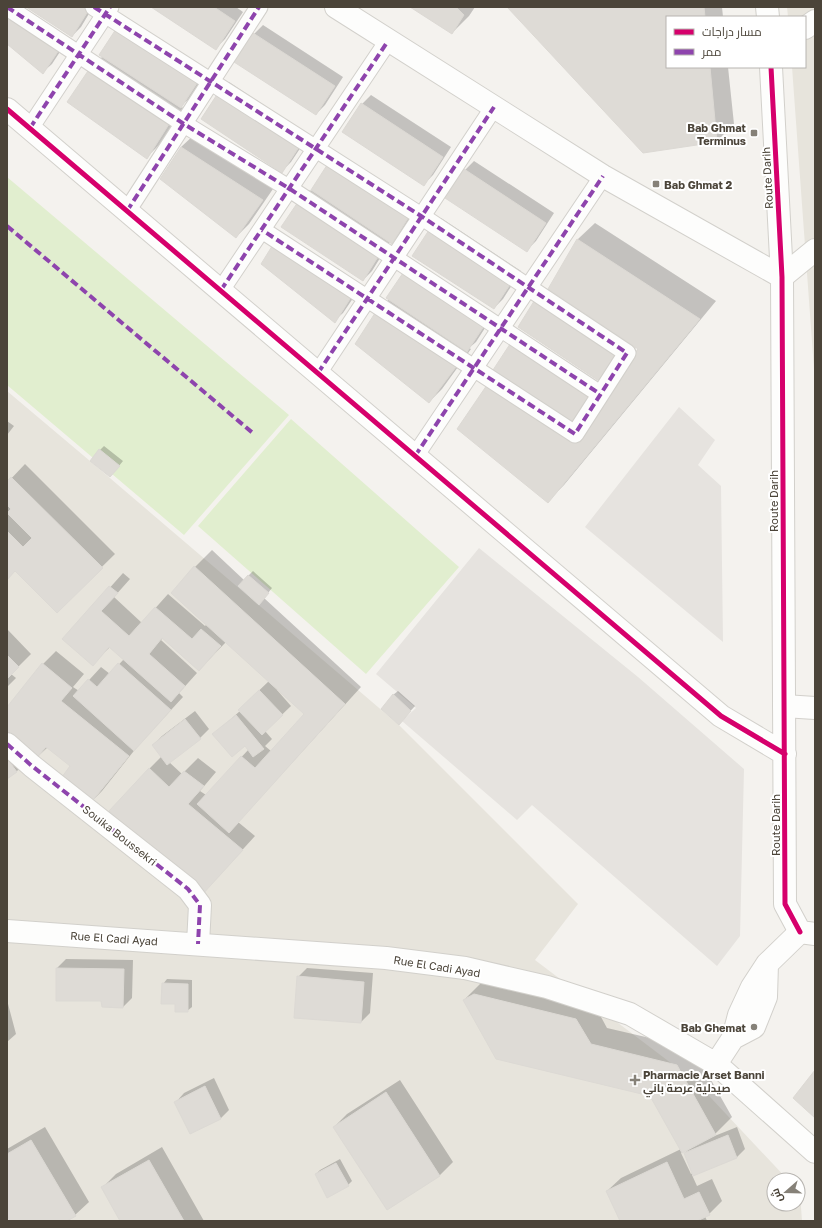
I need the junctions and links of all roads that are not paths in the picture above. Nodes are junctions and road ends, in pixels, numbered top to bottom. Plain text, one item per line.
1 (7, 7) edge
2 (259, 7) edge
3 (336, 7) edge
4 (103, 9) edge
5 (815, 21) edge
6 (806, 27) edge
7 (388, 41) junction
8 (78, 55) junction
9 (771, 68) edge
10 (210, 82) junction
11 (494, 106) junction
12 (7, 109) edge
13 (184, 124) junction
14 (30, 128) junction
15 (316, 149) junction
16 (603, 176) junction
17 (290, 189) junction
18 (128, 211) junction
19 (421, 216) junction
20 (262, 230) junction
21 (815, 250) edge
22 (394, 257) junction
23 (782, 277) junction
24 (529, 288) junction
25 (221, 290) junction
26 (367, 298) junction
27 (501, 329) junction
28 (475, 368) junction
29 (318, 373) junction
30 (600, 394) junction
31 (415, 456) junction
32 (784, 706) junction
33 (815, 708) edge
34 (7, 744) edge
35 (785, 754) junction
36 (7, 931) edge
37 (808, 933) edge
38 (198, 944) junction
39 (716, 1064) junction
40 (815, 1152) edge

1 - 8 street
2 - 10 street
3 - 7 street
4 - 8 street
4 - 10 street
5 - 6 street
7 - 11 street
7 - 15 street
8 - 13 street
8 - 14 street
9 - 23 street, Route Darih
10 - 13 street
10 - 15 street
11 - 16 street
11 - 19 street
12 - 14 street
13 - 17 street
13 - 18 street
14 - 18 street
15 - 17 street
15 - 19 street
16 - 23 street
16 - 24 street
17 - 20 street
17 - 22 street
18 - 25 street
19 - 22 street
19 - 24 street
20 - 25 street
20 - 26 street
21 - 23 street
22 - 26 street
22 - 27 street
23 - 32 street, Route Darih
24 - 27 street
24 - 30 street
25 - 29 street
26 - 28 street
26 - 29 street
27 - 28 street
27 - 30 street
28 - 30 street
28 - 31 street
29 - 31 street
31 - 35 street
32 - 33 street
32 - 35 street, Route Darih
34 - 38 street, Souika Boussekri
35 - 37 street, Route Darih
36 - 38 street, Rue El Cadi Ayad
37 - 39 street
38 - 39 street, Rue El Cadi Ayad
39 - 40 street, Rue El Cadi Ayad

